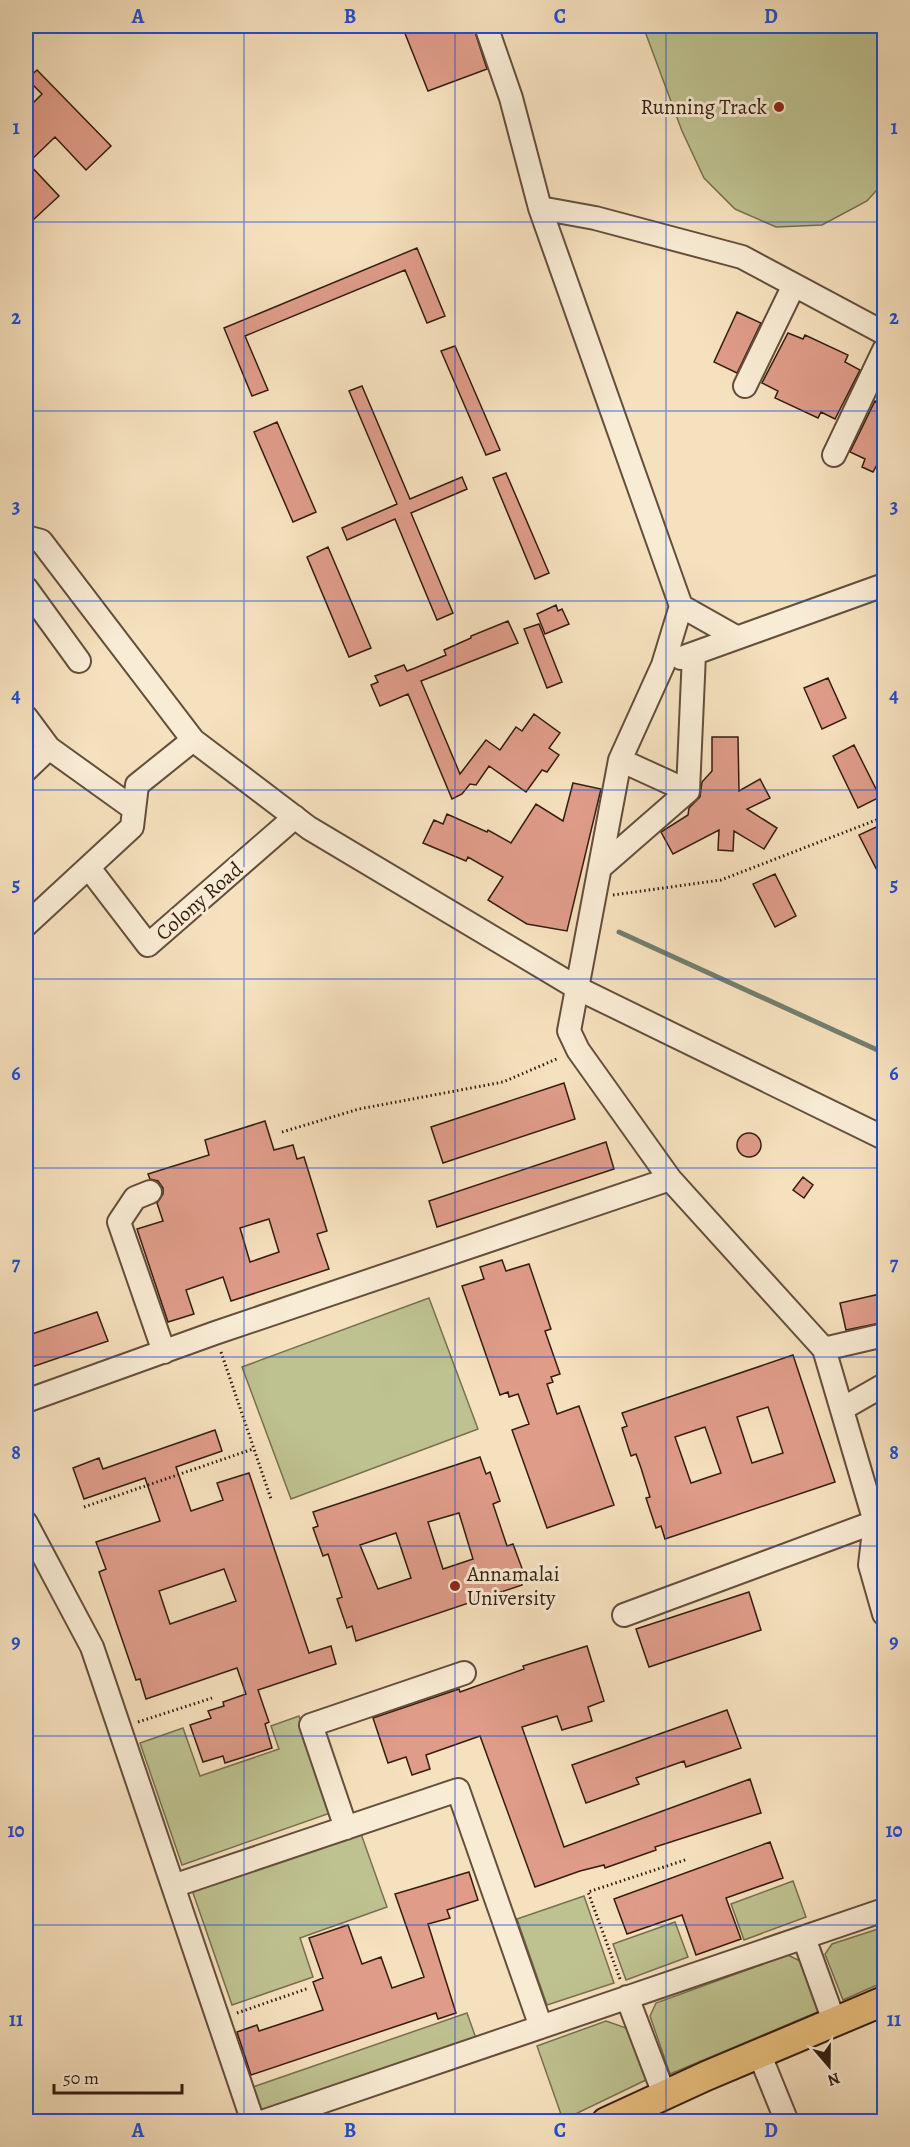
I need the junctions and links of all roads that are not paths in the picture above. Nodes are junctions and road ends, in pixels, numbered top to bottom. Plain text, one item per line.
1 (486, 26) edge
2 (540, 208) junction
3 (794, 285) junction
4 (885, 333) edge
5 (885, 351) edge
6 (745, 386) dead end
7 (834, 455) dead end
8 (26, 537) edge
9 (26, 588) edge
10 (884, 588) edge
11 (681, 606) junction
12 (736, 638) junction
13 (694, 654) junction
14 (79, 661) dead end
15 (663, 665) junction
16 (26, 717) edge
17 (193, 740) junction
18 (49, 748) junction
19 (620, 760) junction
20 (26, 771) edge
21 (688, 791) junction
22 (134, 809) junction
23 (295, 817) junction
24 (602, 866) junction
25 (89, 868) junction
26 (26, 926) edge
27 (579, 988) junction
28 (885, 1138) edge
29 (670, 1179) junction
30 (150, 1192) dead end
31 (885, 1335) edge
32 (824, 1349) junction
33 (164, 1352) junction
34 (885, 1385) edge
35 (26, 1401) edge
36 (842, 1409) junction
37 (875, 1522) junction
38 (26, 1523) edge
39 (877, 1563) edge
40 (885, 1614) edge
41 (624, 1615) dead end
42 (464, 1673) dead end
43 (346, 1828) junction
44 (173, 1886) junction
45 (885, 1910) edge
46 (804, 1938) junction
47 (627, 1997) junction
48 (885, 2001) edge
49 (834, 2021) junction
50 (541, 2027) junction
51 (759, 2053) junction
52 (664, 2094) junction
53 (253, 2121) edge
54 (262, 2121) edge
55 (606, 2121) edge
56 (787, 2121) edge

1 - 2 street
2 - 3 street
2 - 11 street
3 - 4 street
3 - 6 street
5 - 7 street
8 - 17 street
9 - 14 street
10 - 12 street
11 - 12 street
11 - 15 street
12 - 13 street
13 - 15 street
13 - 21 street
15 - 19 street
16 - 18 street
17 - 22 street
17 - 23 street
18 - 20 street
18 - 22 street
19 - 21 street
19 - 24 street
21 - 24 street
22 - 25 street
23 - 25 street, Colony Road
23 - 27 street
24 - 27 street
25 - 26 street
27 - 28 street
27 - 29 street
29 - 32 street
29 - 33 street
30 - 33 street
31 - 32 street
32 - 36 street
33 - 35 street
34 - 36 street
36 - 37 street
37 - 39 street
37 - 41 street
38 - 44 street
39 - 40 street
42 - 43 street
43 - 44 street
43 - 50 street
44 - 53 street
45 - 46 street
46 - 47 street
46 - 49 street
47 - 50 street
47 - 52 street
48 - 49 main road
49 - 51 main road
50 - 54 street
51 - 52 main road
51 - 56 street
52 - 55 main road

